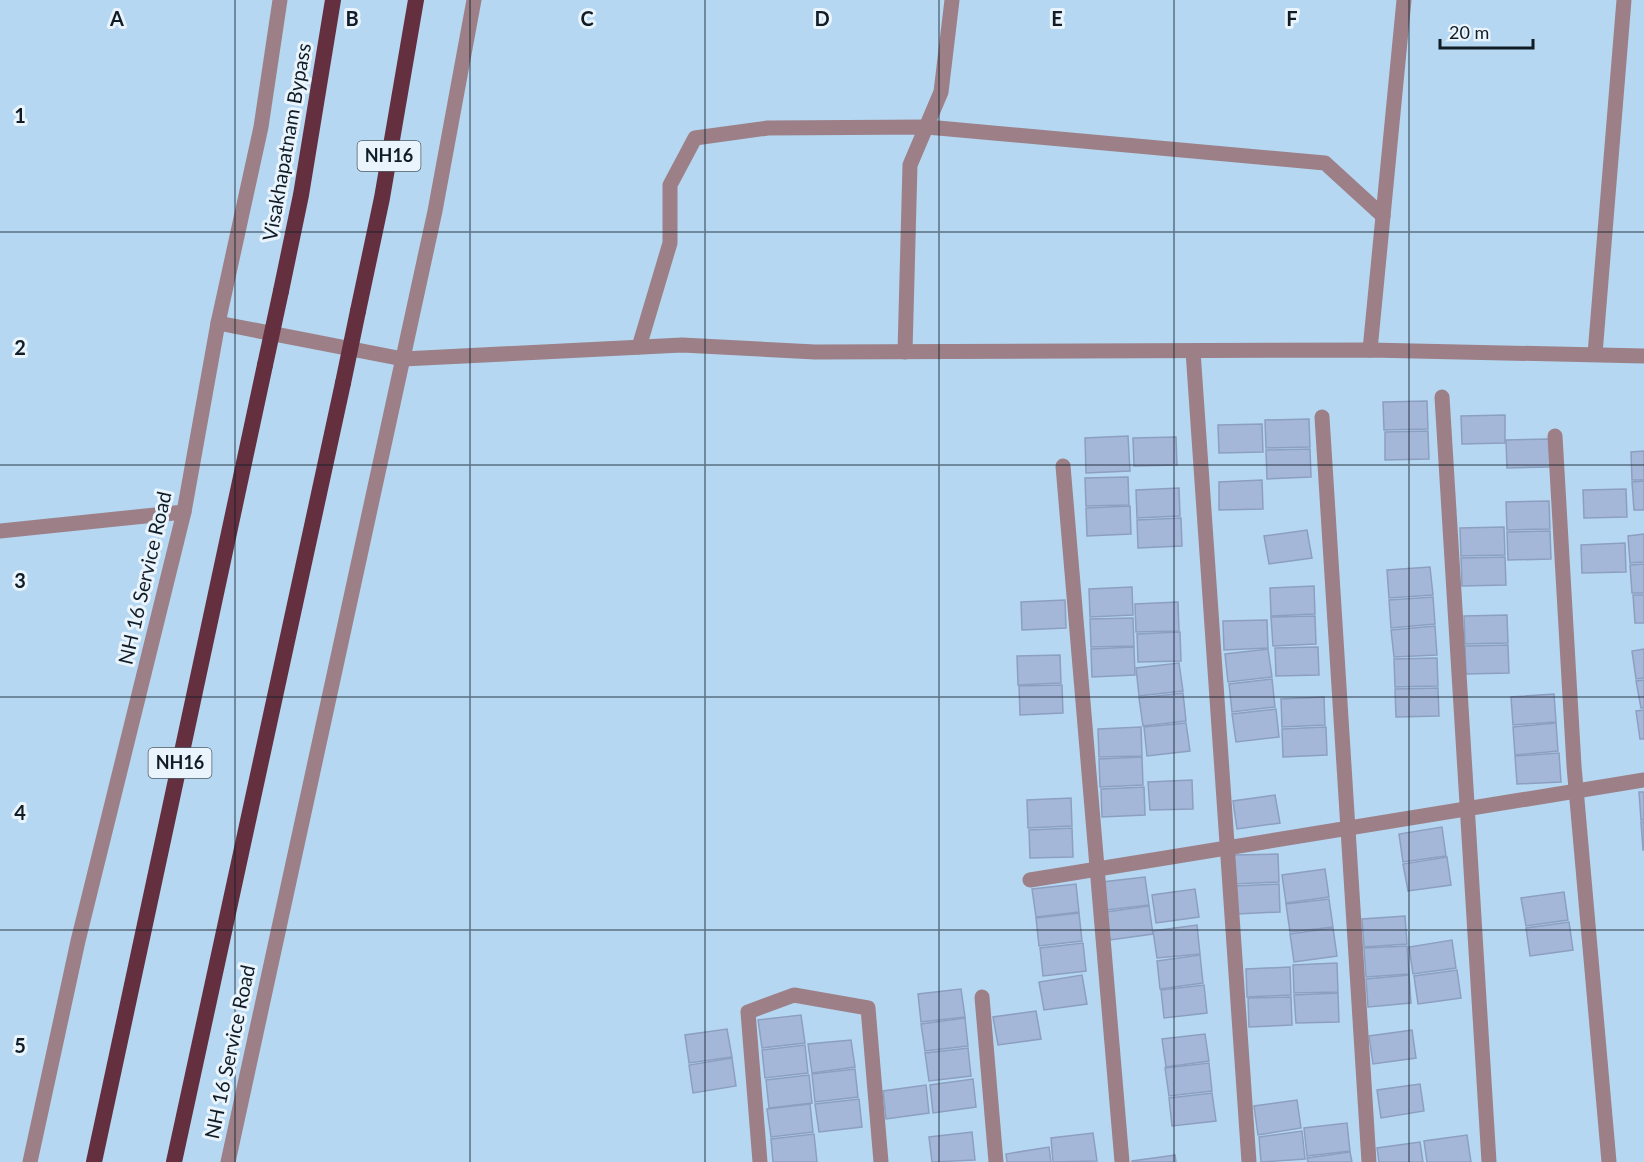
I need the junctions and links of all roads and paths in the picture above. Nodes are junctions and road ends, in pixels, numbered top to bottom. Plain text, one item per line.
1 (280, 0) edge
2 (333, 0) edge
3 (416, 0) edge
4 (474, 0) edge
5 (952, 0) edge
6 (1404, 0) edge
7 (1624, 0) edge
8 (927, 126) junction
9 (1383, 216) junction
10 (218, 324) junction
11 (639, 347) junction
12 (1370, 350) junction
13 (1193, 351) junction
14 (905, 352) junction
15 (1595, 354) junction
16 (1644, 356) edge
17 (403, 359) junction
18 (1442, 397) dead end
19 (1322, 417) dead end
20 (1555, 436) dead end
21 (1063, 466) dead end
22 (184, 512) junction
23 (0, 531) edge
24 (1644, 780) edge
25 (1576, 792) junction
26 (1467, 809) junction
27 (1348, 828) junction
28 (1227, 848) junction
29 (1097, 870) junction
30 (1030, 880) dead end
31 (982, 997) dead end
32 (30, 1162) edge
33 (94, 1162) edge
34 (174, 1162) edge
35 (228, 1162) edge
36 (760, 1162) edge
37 (881, 1162) edge
38 (996, 1162) edge
39 (1122, 1162) edge
40 (1249, 1162) edge
41 (1369, 1162) edge
42 (1489, 1162) edge
43 (1609, 1162) edge

1 - 10 street, NH 16 Service Road
2 - 33 highway, Visakhapatnam Bypass / NH16, bridge
3 - 34 highway, NH16, bridge
4 - 17 street, NH 16 Service Road
5 - 8 street
6 - 9 street
7 - 15 street
8 - 9 street
8 - 11 street
8 - 14 street
9 - 12 street
10 - 17 street
10 - 22 street, NH 16 Service Road
11 - 14 street
11 - 17 street
12 - 13 street
12 - 15 street
13 - 14 street
13 - 28 street
15 - 16 street
17 - 35 street, NH 16 Service Road
18 - 26 street
19 - 27 street
20 - 25 street
21 - 29 street
22 - 23 street
22 - 32 street, NH 16 Service Road
24 - 25 street
25 - 26 street
25 - 43 street
26 - 27 street
26 - 42 street
27 - 28 street
27 - 41 street
28 - 29 street
28 - 40 street
29 - 30 street
29 - 39 street
31 - 38 street
36 - 37 street

